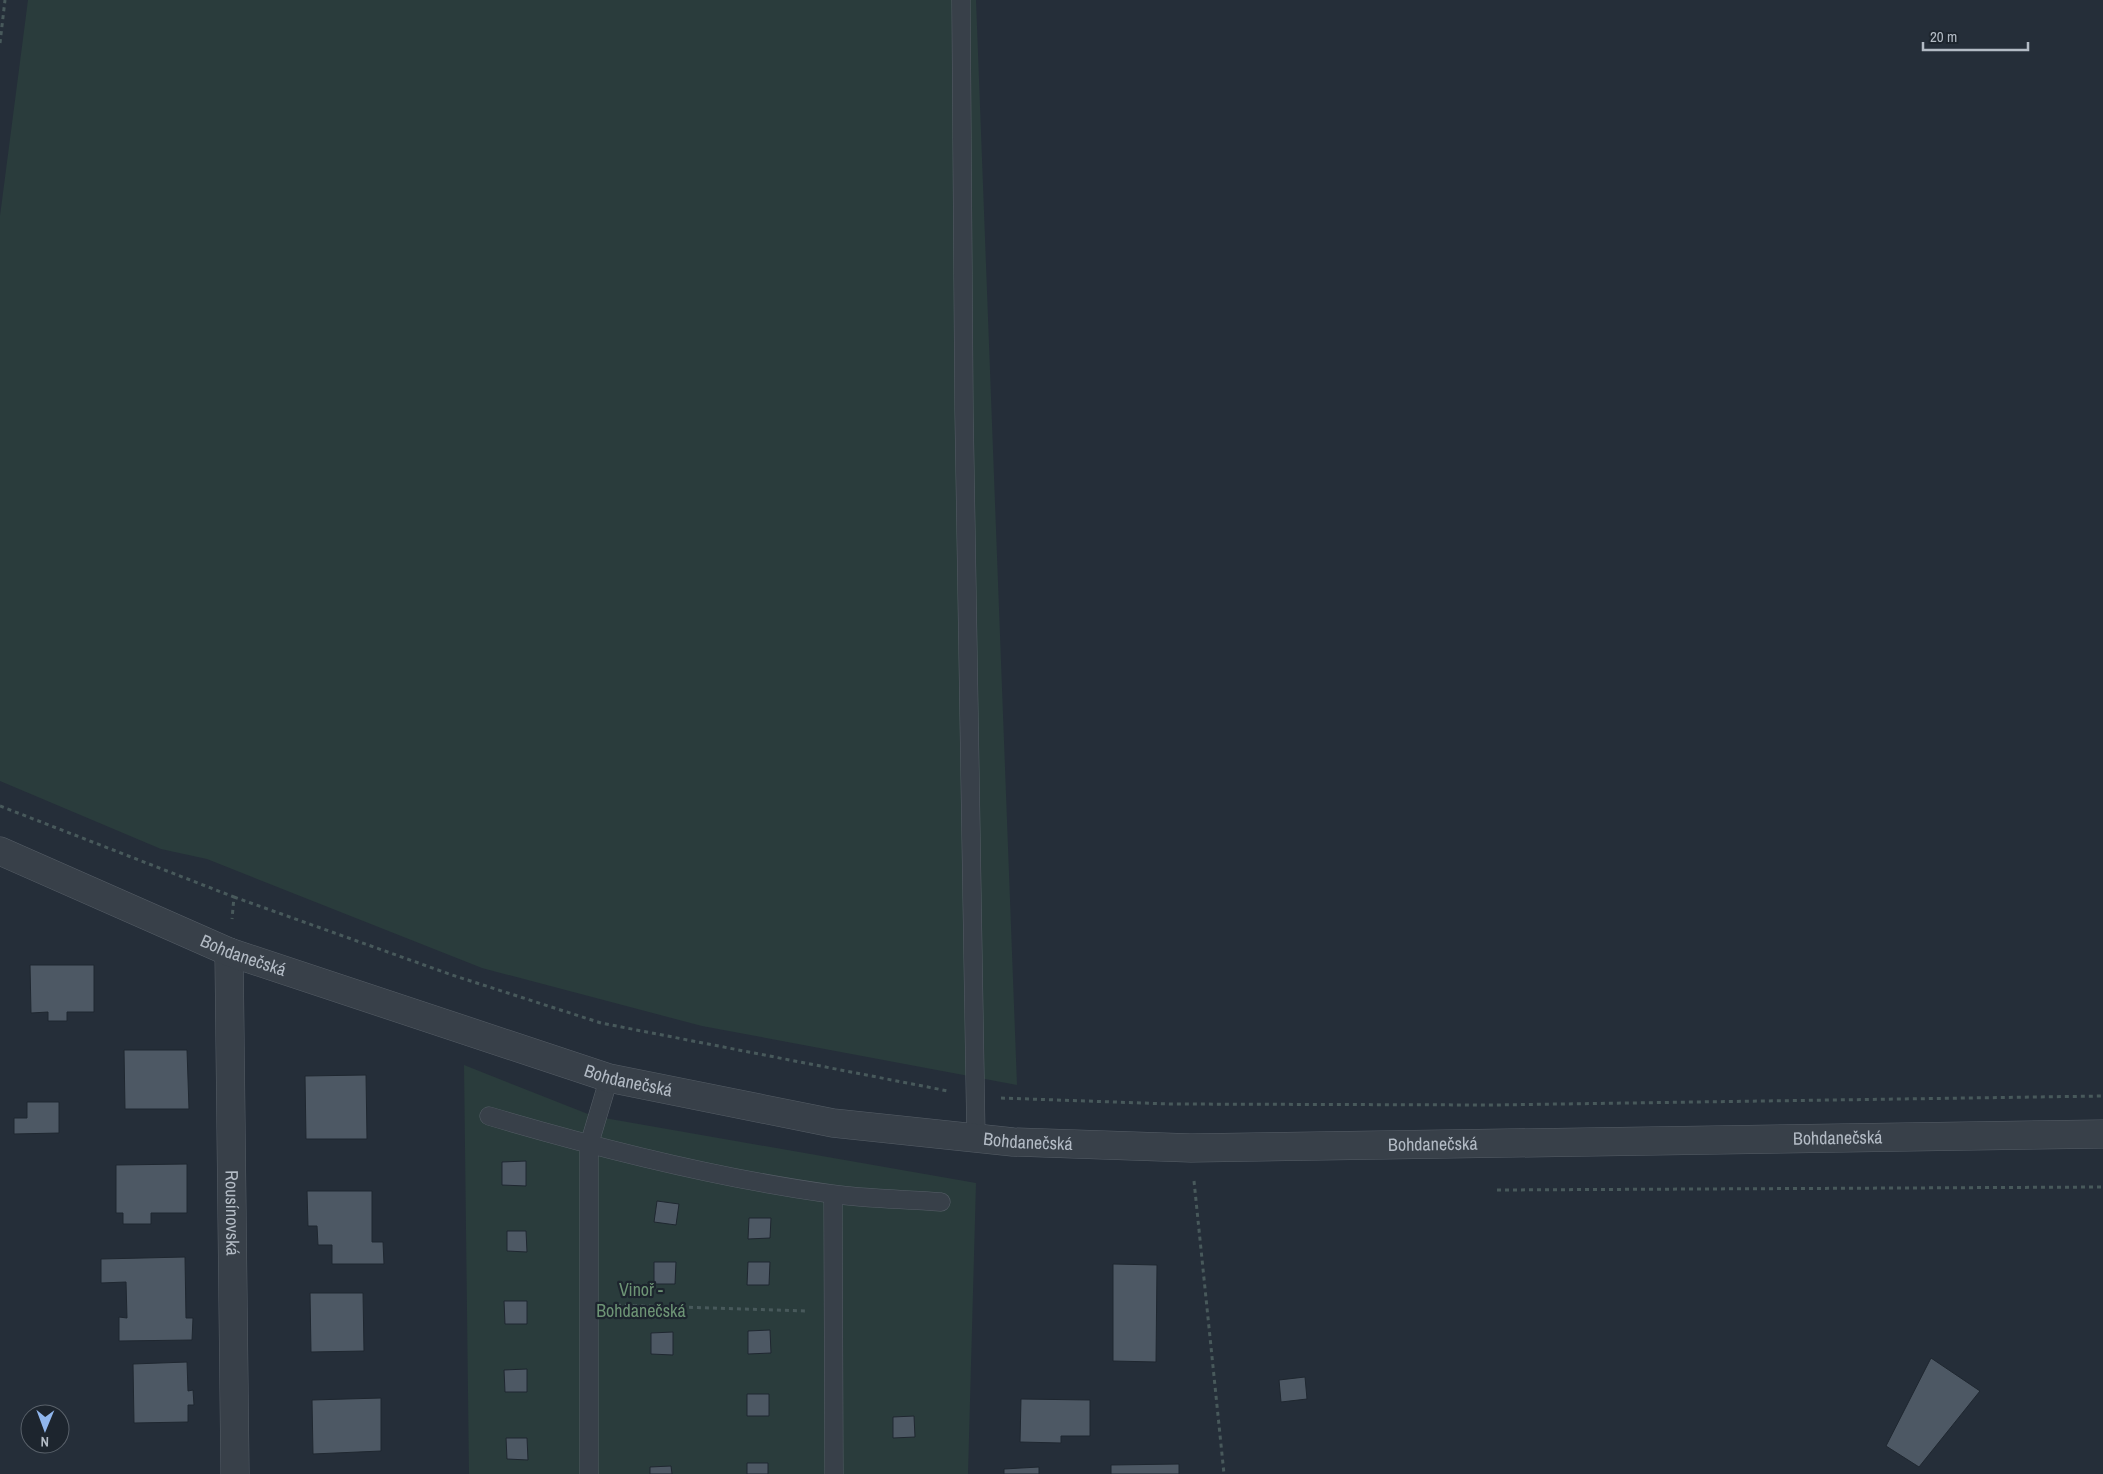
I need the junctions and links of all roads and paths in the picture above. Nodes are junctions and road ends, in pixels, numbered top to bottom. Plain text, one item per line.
1 (5, 0) edge
2 (961, 0) edge
3 (0, 43) edge
4 (0, 806) edge
5 (0, 851) edge
6 (234, 897) junction
7 (232, 921) dead end
8 (229, 952) junction
9 (609, 1078) junction
10 (2103, 1096) edge
11 (976, 1098) junction
12 (489, 1116) dead end
13 (2103, 1134) edge
14 (976, 1138) junction
15 (589, 1146) junction
16 (1191, 1148) junction
17 (2103, 1187) edge
18 (1497, 1190) dead end
19 (833, 1195) junction
20 (941, 1202) dead end
21 (589, 1304) junction
22 (833, 1311) junction
23 (235, 1474) edge
24 (589, 1474) edge
25 (834, 1474) edge
26 (1224, 1474) edge

1 - 3 path
2 - 11 lane
4 - 6 path
5 - 8 street, Bohdanečská
6 - 7 path
6 - 11 path
8 - 9 street, Bohdanečská
8 - 23 street, Rousínovská
9 - 14 street, Bohdanečská
9 - 15 lane
10 - 11 path
11 - 14 lane
12 - 15 lane
13 - 16 street, Bohdanečská
14 - 16 street, Bohdanečská
15 - 19 lane
15 - 21 lane
16 - 26 path
17 - 18 path
19 - 20 lane
19 - 22 lane
21 - 22 path
21 - 24 lane
22 - 25 lane

